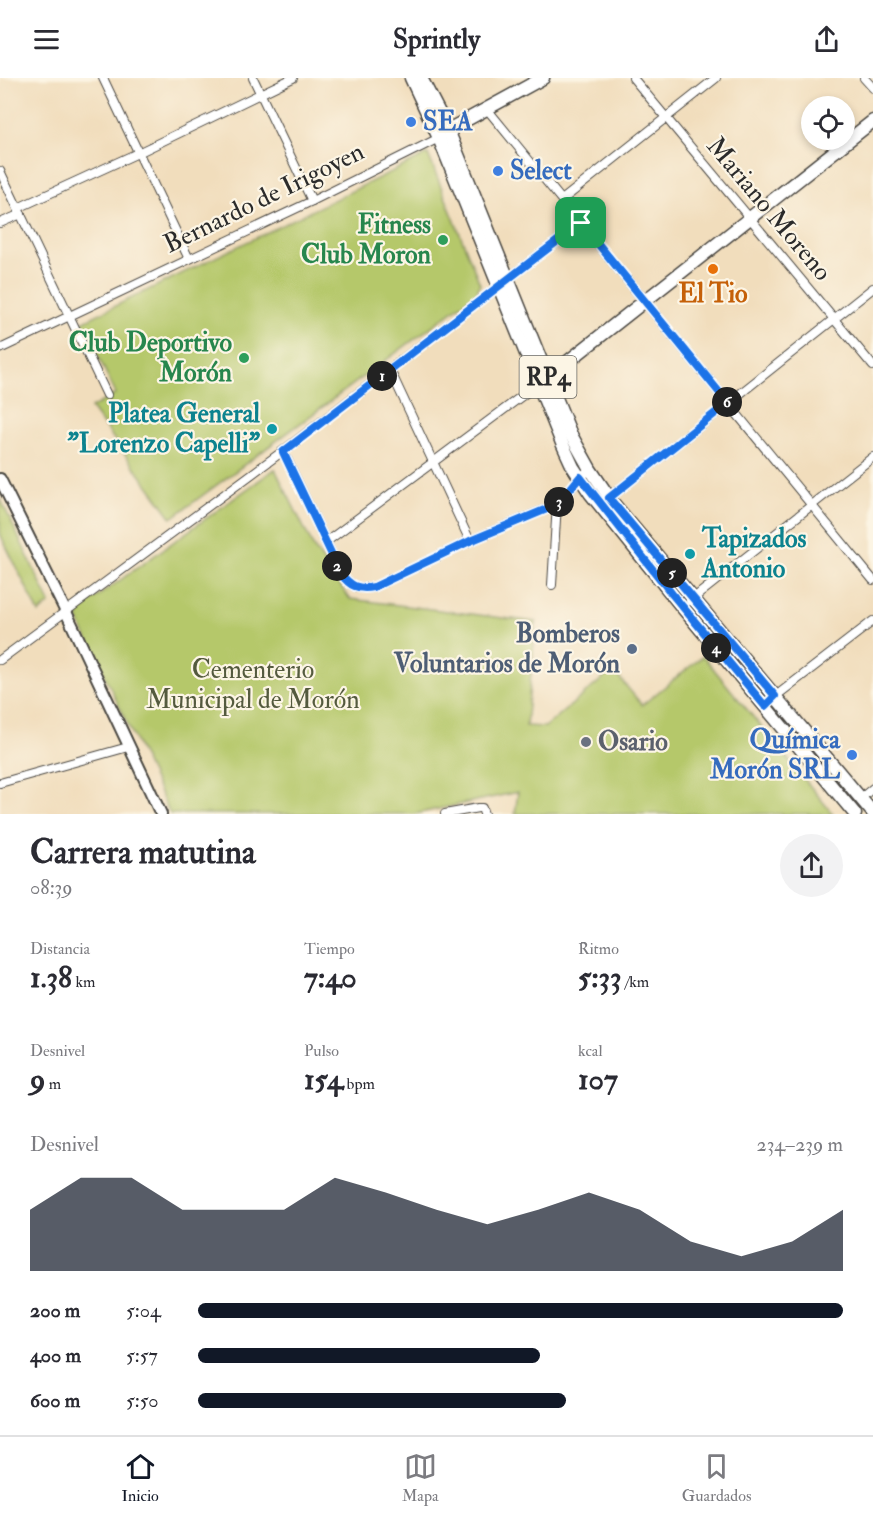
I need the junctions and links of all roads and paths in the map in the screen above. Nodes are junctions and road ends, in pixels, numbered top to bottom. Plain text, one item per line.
1 (103, 78) edge
2 (253, 78) edge
3 (293, 78) edge
4 (411, 78) edge
5 (421, 78) edge
6 (543, 78) edge
7 (633, 78) edge
8 (716, 78) edge
9 (864, 78) edge
10 (873, 88) edge
11 (260, 94) junction
12 (486, 109) junction
13 (666, 118) junction
14 (873, 121) edge
15 (444, 134) junction
16 (140, 152) junction
17 (0, 171) edge
18 (562, 200) junction
19 (312, 201) junction
20 (19, 211) junction
21 (750, 219) junction
22 (581, 223) junction
23 (0, 224) edge
24 (189, 259) junction
25 (503, 283) junction
26 (873, 288) edge
27 (644, 302) junction
28 (69, 316) junction
29 (834, 319) junction
30 (0, 349) edge
31 (873, 366) edge
32 (390, 369) junction
33 (543, 381) junction
34 (107, 394) dead end
35 (728, 403) junction
36 (283, 452) junction
37 (873, 457) edge
38 (432, 462) junction
39 (585, 473) junction
40 (0, 478) edge
41 (609, 498) junction
42 (557, 503) junction
43 (812, 506) junction
44 (470, 541) junction
45 (326, 542) junction
46 (873, 580) edge
47 (552, 585) dead end
48 (693, 599) junction
49 (682, 607) junction
50 (66, 612) junction
51 (873, 621) edge
52 (0, 660) edge
53 (775, 696) junction
54 (765, 706) junction
55 (128, 747) junction
56 (0, 783) edge
57 (873, 788) edge
58 (861, 798) junction
59 (483, 811) edge
60 (873, 813) edge
61 (161, 814) edge
62 (445, 814) edge
63 (856, 814) edge

1 - 16 street
2 - 11 street
3 - 11 street
4 - 15 main road
5 - 15 main road
6 - 12 main road, Bernardo de Irigoyen
7 - 13 street, Mariano Moreno
8 - 13 street
9 - 10 street
11 - 16 street
11 - 19 street
12 - 15 main road, Bernardo de Irigoyen
12 - 18 street
13 - 18 street
13 - 21 street, Mariano Moreno
14 - 21 main road, RP4
15 - 19 street, Bernardo de Irigoyen
15 - 25 main road, RP4
16 - 20 street
16 - 24 street
17 - 20 street
18 - 22 street
19 - 24 street, Bernardo de Irigoyen
20 - 23 street
20 - 28 street
21 - 27 main road, RP4
21 - 29 street, Mariano Moreno
22 - 25 street
22 - 27 street
24 - 28 street, Bernardo de Irigoyen
25 - 32 street
25 - 33 main road, RP4
26 - 29 street
27 - 33 main road, RP4
27 - 35 street
28 - 30 street, Bernardo de Irigoyen
28 - 34 street
29 - 31 street, Mariano Moreno
29 - 35 street
32 - 36 street
32 - 38 street
33 - 38 street
33 - 39 main road, RP4
35 - 41 street
35 - 43 street
36 - 45 street
36 - 50 street
37 - 43 street
38 - 44 street
38 - 45 street
39 - 41 main road, RP4
39 - 42 street
39 - 49 main road, RP4
40 - 50 street
41 - 48 main road, RP4
42 - 44 street
42 - 47 street
43 - 46 street
43 - 48 street
44 - 45 street
48 - 49 street
48 - 53 main road, RP4
49 - 54 main road, RP4
50 - 52 street
50 - 55 street
51 - 53 street
53 - 54 street
53 - 58 main road, RP4
54 - 63 main road, RP4
55 - 56 street
55 - 61 street
57 - 58 street
58 - 60 main road, RP4
58 - 63 main road
59 - 62 street

